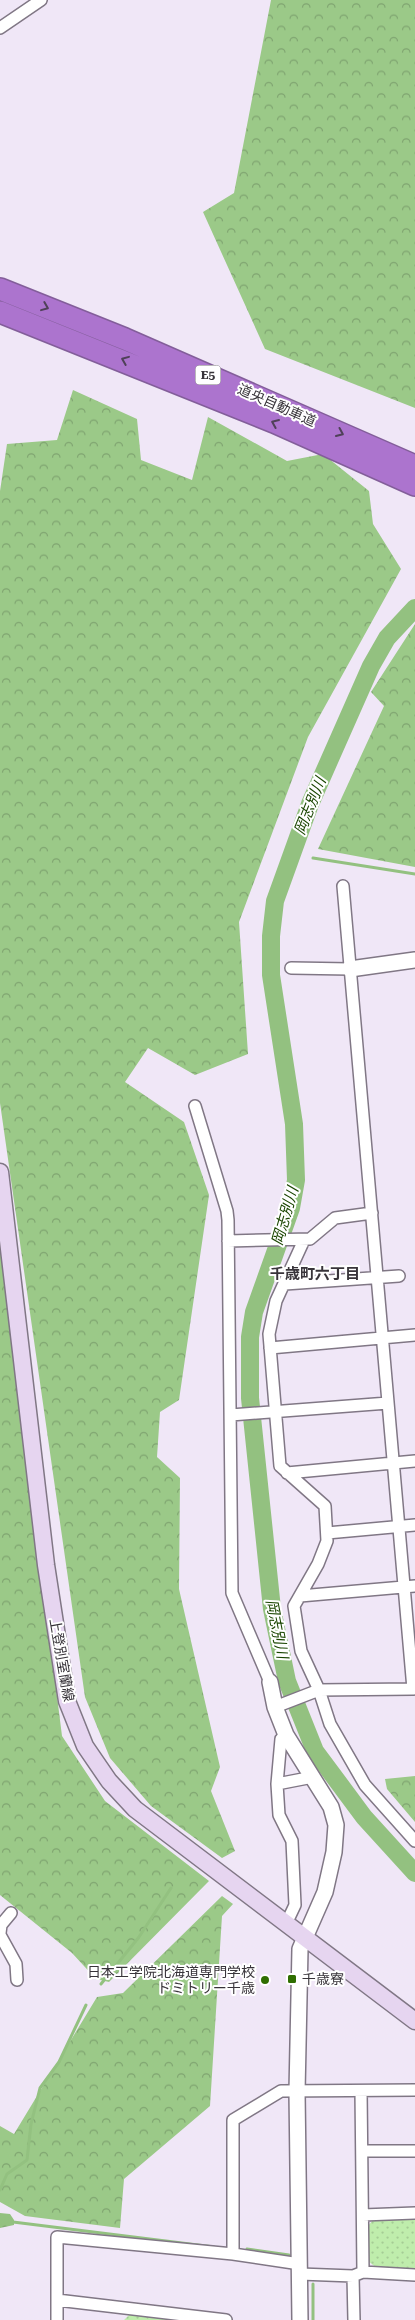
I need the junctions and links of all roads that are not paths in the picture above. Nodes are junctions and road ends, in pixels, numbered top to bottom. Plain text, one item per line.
1 (41, 0) edge
2 (0, 28) edge
3 (0, 289) edge
4 (0, 312) edge
5 (415, 466) edge
6 (415, 485) edge
7 (343, 886) dead end
8 (415, 960) edge
9 (291, 968) dead end
10 (350, 969) junction
11 (195, 1106) dead end
12 (0, 1172) edge
13 (372, 1213) junction
14 (301, 1240) junction
15 (228, 1241) junction
16 (399, 1276) dead end
17 (378, 1277) junction
18 (285, 1284) junction
19 (415, 1335) edge
20 (383, 1338) junction
21 (270, 1348) junction
22 (388, 1403) junction
23 (276, 1410) junction
24 (235, 1414) junction
25 (415, 1461) edge
26 (394, 1464) junction
27 (287, 1474) junction
28 (415, 1525) edge
29 (399, 1527) junction
30 (327, 1533) junction
31 (410, 1586) edge
32 (300, 1596) junction
33 (270, 1682) joint
34 (316, 1692) junction
35 (282, 1705) junction
36 (286, 1735) junction
37 (313, 1777) junction
38 (277, 1784) junction
39 (415, 1841) edge
40 (11, 1913) dead end
41 (286, 1924) junction
42 (0, 1934) edge
43 (305, 1938) junction
44 (17, 1980) dead end
45 (415, 2020) edge
46 (415, 2090) edge
47 (361, 2091) junction
48 (298, 2092) junction
49 (362, 2151) junction
50 (415, 2151) edge
51 (415, 2214) edge
52 (363, 2215) junction
53 (233, 2254) junction
54 (300, 2269) junction
55 (358, 2274) junction
56 (415, 2275) edge
57 (57, 2300) junction
58 (120, 2307) junction
59 (180, 2317) edge
60 (57, 2320) edge
61 (119, 2320) edge
62 (226, 2320) edge
63 (300, 2320) edge
64 (354, 2320) edge

1 - 2 street
3 -> 5 highway, 道央自動車道 / E5
6 -> 4 highway, 道央自動車道 / E5
7 - 10 street
8 - 10 street
9 - 10 street
10 - 13 street
11 - 15 street
12 - 41 main road, 上登別室蘭線
13 - 14 street
13 - 17 street
14 - 15 street
14 - 18 street
15 - 24 street
16 - 17 street
17 - 18 street
17 - 20 street
18 - 21 street
19 - 20 street
20 - 21 street
20 - 22 street
21 - 23 street
22 - 23 street
22 - 26 street
23 - 24 street
23 - 27 street
24 - 33 street
25 - 26 street
26 - 27 street
26 - 29 street
27 - 30 street
28 - 29 street
29 - 30 street
29 - 31 street
30 - 32 street
31 - 32 street
31 - 34 street
32 - 34 street
33 - 35 street
34 - 35 street
34 - 39 street
35 - 36 street
36 - 37 street
36 - 38 street
37 - 38 street
37 - 43 street
38 - 41 street
40 - 42 street
41 - 43 main road, 上登別室蘭線
42 - 44 street
43 - 45 main road, 上登別室蘭線
43 - 48 street
46 - 47 street
47 - 48 street
47 - 49 street
48 - 53 street
48 - 54 street
49 - 50 street
49 - 52 street
51 - 52 street
52 - 55 street
53 - 54 street
53 - 57 street
54 - 55 street
54 - 63 street
55 - 56 street
55 - 64 street
57 - 58 street
57 - 60 street
58 - 59 street
58 - 61 street
59 - 62 street

